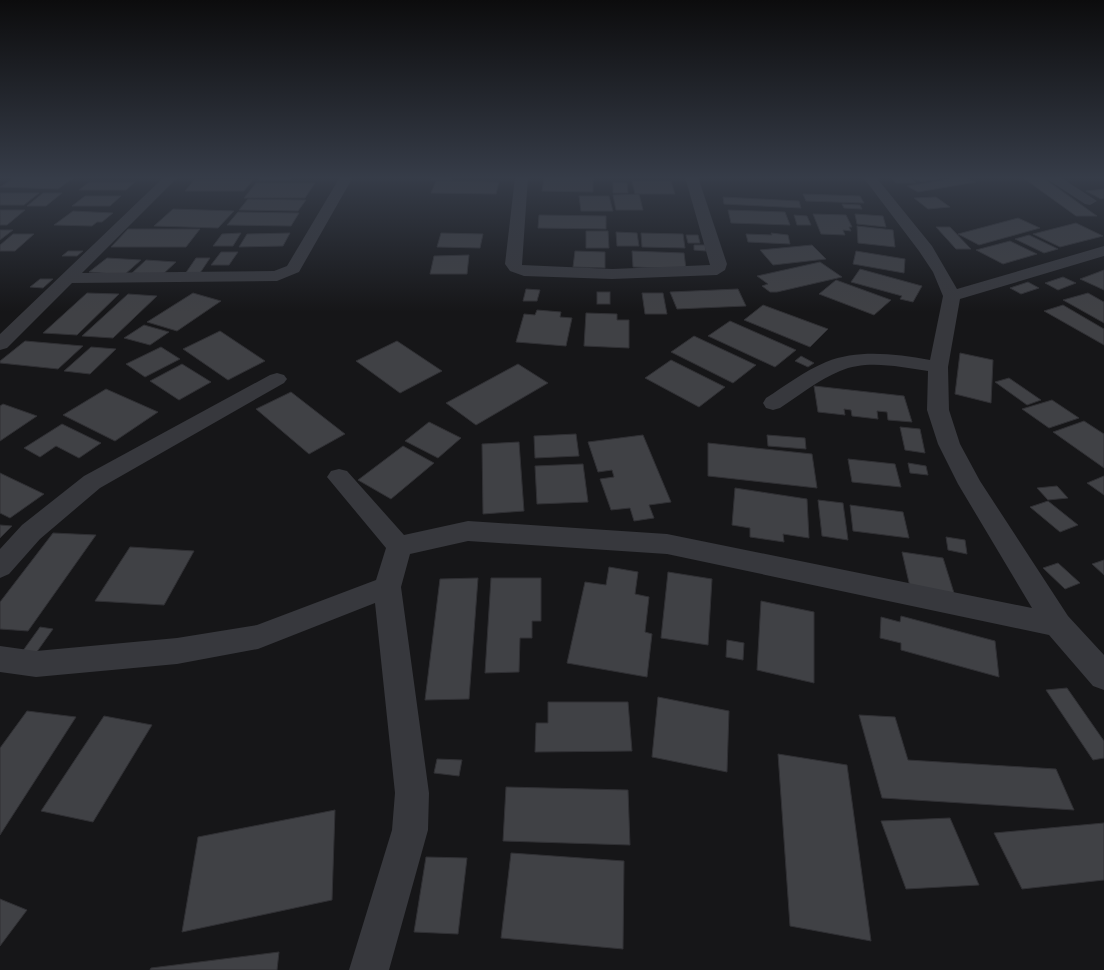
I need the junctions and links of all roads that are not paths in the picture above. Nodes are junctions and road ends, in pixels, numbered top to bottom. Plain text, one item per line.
1 (124, 222) edge
2 (320, 222) edge
3 (517, 222) edge
4 (706, 222) edge
5 (905, 222) edge
6 (1104, 250) edge
7 (68, 278) junction
8 (952, 296) junction
9 (0, 344) edge
10 (938, 367) junction
11 (277, 380) dead end
12 (773, 402) dead end
13 (339, 477) dead end
14 (399, 546) junction
15 (0, 567) edge
16 (387, 587) junction
17 (1058, 625) junction
18 (0, 659) edge
19 (1104, 676) edge
20 (369, 970) edge

1 - 7 street
2 - 7 street
3 - 4 street
5 - 8 street
6 - 8 street
7 - 9 street
8 - 10 street
10 - 12 street
10 - 17 street
11 - 15 street
13 - 14 street
14 - 16 street
14 - 17 street
16 - 18 street
16 - 20 street
17 - 19 street

